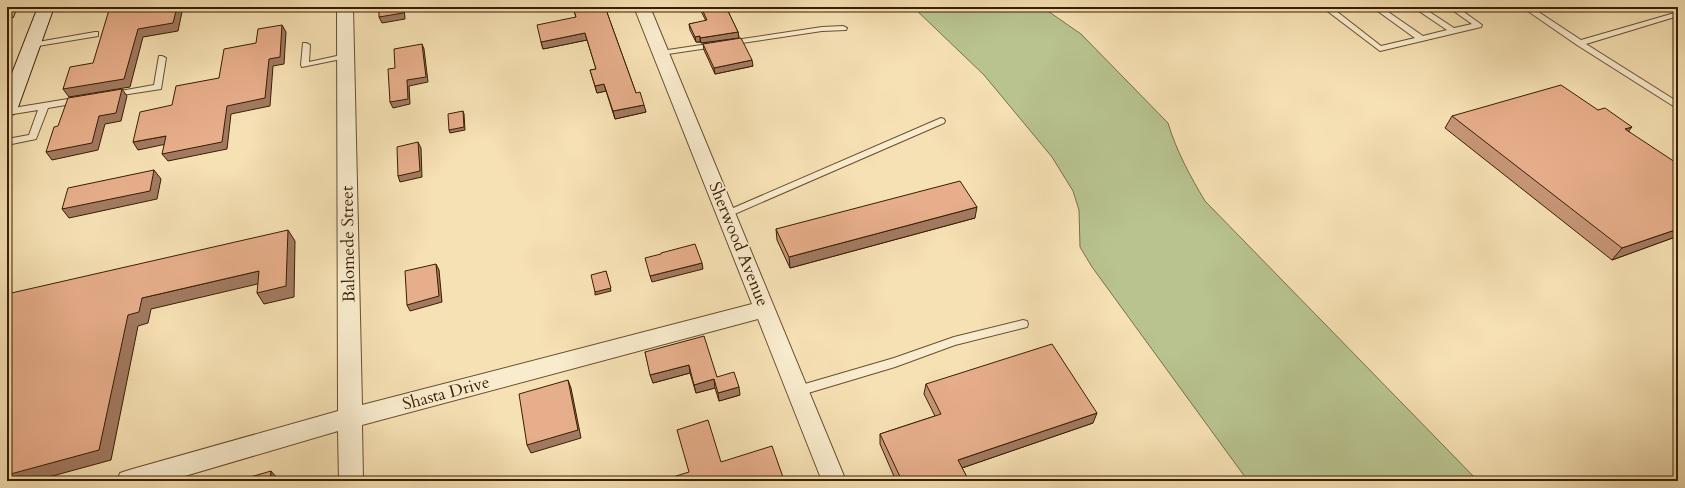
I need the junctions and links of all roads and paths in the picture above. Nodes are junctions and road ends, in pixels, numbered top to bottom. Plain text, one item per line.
1 (9, 7) edge
2 (46, 7) edge
3 (345, 7) edge
4 (642, 7) edge
5 (1326, 7) edge
6 (1376, 7) edge
7 (1417, 7) edge
8 (1452, 7) edge
9 (1526, 7) edge
10 (1672, 7) edge
11 (1678, 10) edge
12 (7, 13) edge
13 (1678, 14) edge
14 (843, 28) dead end
15 (1453, 31) junction
16 (95, 34) dead end
17 (1422, 39) junction
18 (1580, 42) junction
19 (32, 45) junction
20 (306, 45) dead end
21 (661, 54) junction
22 (346, 56) junction
23 (162, 58) dead end
24 (104, 96) edge
25 (89, 98) edge
26 (44, 106) junction
27 (1678, 106) edge
28 (7, 111) edge
29 (941, 121) dead end
30 (7, 142) edge
31 (727, 214) junction
32 (765, 309) junction
33 (1023, 324) dead end
34 (798, 391) junction
35 (350, 418) junction
36 (129, 481) edge
37 (351, 481) edge
38 (834, 481) edge

1 - 12 highway
2 - 19 main road
3 - 22 street, Balomede Street
4 - 21 street, Sherwood Avenue
5 - 17 lane
6 - 17 lane
7 - 15 lane
8 - 15 lane
9 - 18 lane
10 - 11 lane
13 - 18 lane
14 - 21 lane
15 - 17 lane
16 - 19 lane
18 - 27 lane
19 - 28 main road
20 - 22 lane
21 - 31 street, Sherwood Avenue
22 - 35 street, Balomede Street
23 - 24 lane
25 - 26 lane
26 - 28 lane
26 - 30 lane
29 - 31 lane
31 - 32 street, Sherwood Avenue
32 - 34 street, Sherwood Avenue
32 - 35 street, Shasta Drive
33 - 34 lane
34 - 38 street, Sherwood Avenue
35 - 36 street, Shasta Drive
35 - 37 street, Balomede Street

